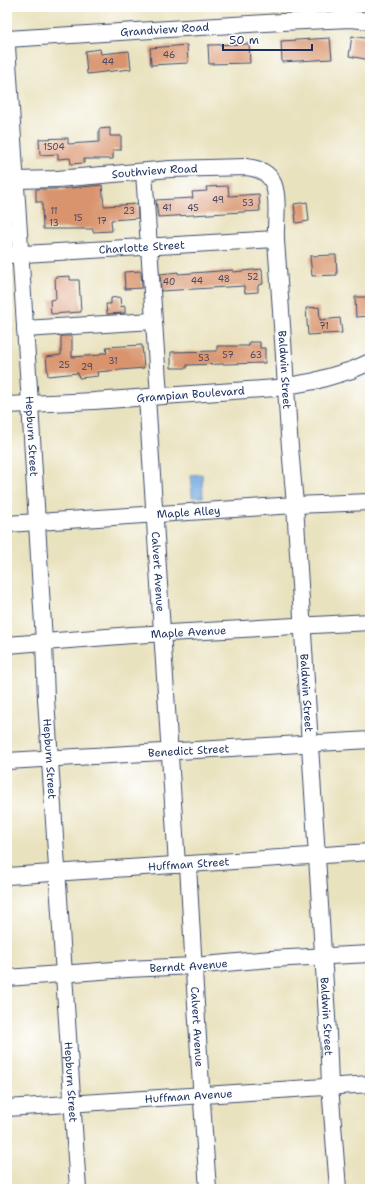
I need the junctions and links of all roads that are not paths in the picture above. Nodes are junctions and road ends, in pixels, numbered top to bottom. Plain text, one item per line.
1 (370, 21) edge
2 (7, 39) edge
3 (7, 46) edge
4 (10, 110) edge
5 (144, 172) junction
6 (16, 180) junction
7 (276, 196) joint
8 (276, 239) junction
9 (148, 246) junction
10 (14, 255) edge
11 (154, 321) junction
12 (25, 329) junction
13 (370, 362) edge
14 (286, 387) junction
15 (153, 396) junction
16 (30, 404) junction
17 (7, 405) edge
18 (370, 502) edge
19 (295, 505) junction
20 (155, 515) junction
21 (36, 522) junction
22 (7, 524) edge
23 (370, 622) edge
24 (303, 626) junction
25 (162, 633) junction
26 (44, 642) junction
27 (7, 645) edge
28 (370, 740) edge
29 (309, 743) junction
30 (169, 752) junction
31 (50, 759) junction
32 (7, 762) edge
33 (370, 852) edge
34 (316, 855) junction
35 (183, 865) junction
36 (58, 874) junction
37 (7, 876) edge
38 (370, 954) edge
39 (323, 957) junction
40 (194, 966) junction
41 (64, 974) junction
42 (7, 978) edge
43 (370, 1084) edge
44 (330, 1086) junction
45 (202, 1096) junction
46 (72, 1103) junction
47 (7, 1108) edge
48 (78, 1189) edge
49 (208, 1189) edge
50 (338, 1189) edge

1 - 2 street, Grandview Road
3 - 4 street, Hepburn Street
4 - 6 street, Hepburn Street
5 - 6 street, Southview Road
5 - 7 street, Southview Road
5 - 9 street, Calvert Avenue
6 - 10 street, Hepburn Street
7 - 8 street, Baldwin Street
8 - 9 street, Charlotte Street
8 - 14 street, Baldwin Street
9 - 10 street, Charlotte Street
9 - 11 street, Calvert Avenue
10 - 12 street, Hepburn Street
11 - 12 street
11 - 15 street, Calvert Avenue
12 - 16 street, Hepburn Street
13 - 14 street, Grampian Boulevard
14 - 15 street, Grampian Boulevard
14 - 19 street, Baldwin Street
15 - 16 street, Grampian Boulevard
15 - 20 street, Calvert Avenue
16 - 17 street, Grampian Boulevard
16 - 21 street, Hepburn Street
18 - 19 street, Maple Alley
19 - 20 street, Maple Alley
19 - 24 street, Baldwin Street
20 - 21 street, Maple Alley
20 - 25 street, Calvert Avenue
21 - 22 street, Maple Alley
21 - 26 street, Hepburn Street
23 - 24 street, Maple Avenue
24 - 25 street, Maple Avenue
24 - 29 street, Baldwin Street
25 - 26 street, Maple Avenue
25 - 30 street, Calvert Avenue
26 - 27 street, Maple Avenue
26 - 31 street, Hepburn Street
28 - 29 street, Benedict Street
29 - 30 street, Benedict Street
29 - 34 street, Baldwin Street
30 - 31 street, Benedict Street
30 - 35 street, Calvert Avenue
31 - 32 street, Benedict Street
31 - 36 street, Hepburn Street
33 - 34 street, Huffman Street
34 - 35 street, Huffman Street
34 - 39 street, Baldwin Street
35 - 36 street, Huffman Street
35 - 40 street, Calvert Avenue
36 - 37 street, Huffman Street
36 - 41 street, Hepburn Street
38 - 39 street, Berndt Avenue
39 - 40 street, Berndt Avenue
39 - 44 street, Baldwin Street
40 - 41 street, Berndt Avenue
40 - 45 street, Calvert Avenue
41 - 42 street, Berndt Avenue
41 - 46 street, Hepburn Street
43 - 44 street, Huffman Avenue
44 - 45 street, Huffman Avenue
44 - 50 street, Baldwin Street
45 - 46 street, Huffman Avenue
45 - 49 street, Calvert Avenue
46 - 47 street, Huffman Avenue
46 - 48 street, Hepburn Street

